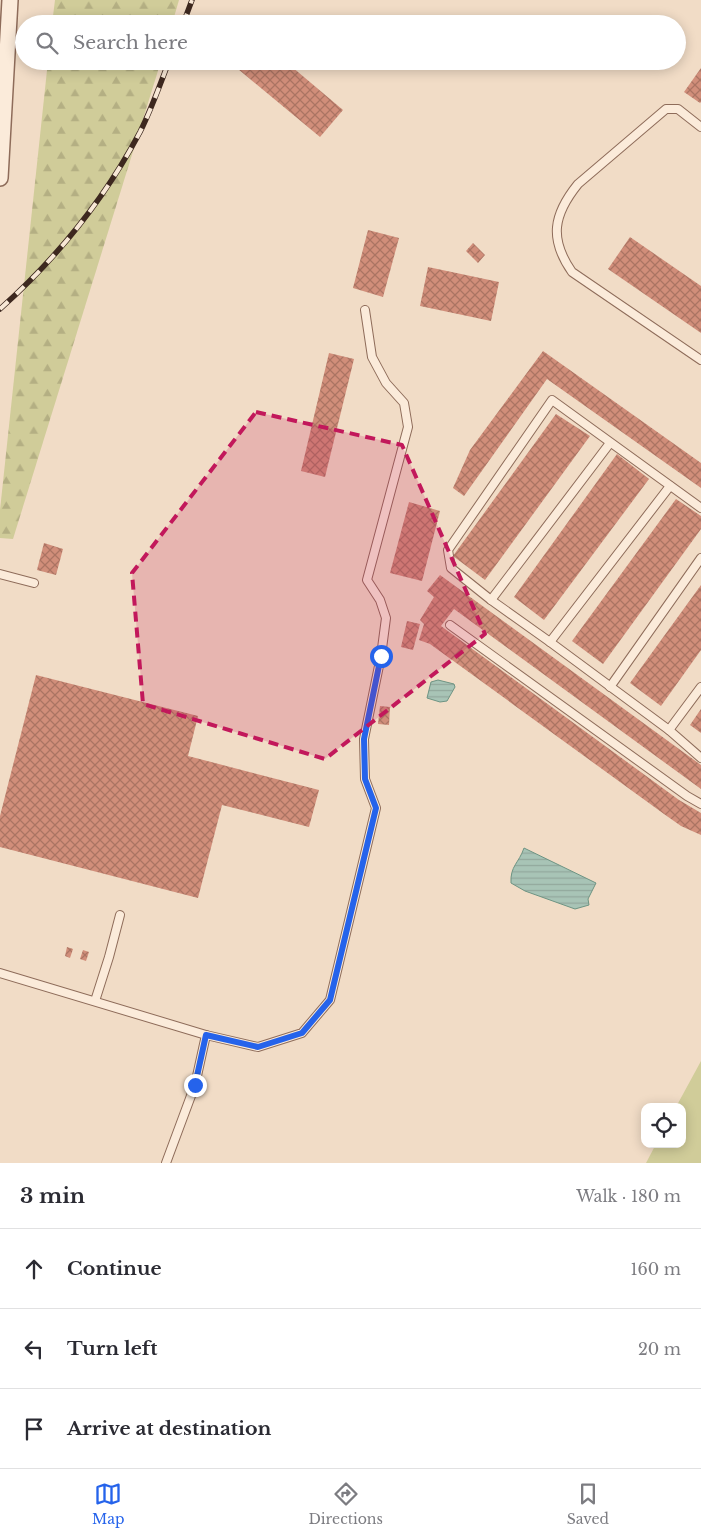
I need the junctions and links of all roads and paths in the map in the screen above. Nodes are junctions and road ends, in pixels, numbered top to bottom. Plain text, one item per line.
1 (10, 0) edge
2 (701, 127) edge
3 (0, 178) edge
4 (365, 310) dead end
5 (701, 360) edge
6 (610, 443) junction
7 (670, 486) junction
8 (701, 508) edge
9 (701, 558) edge
10 (0, 574) edge
11 (34, 583) dead end
12 (491, 600) junction
13 (450, 625) dead end
14 (550, 642) junction
15 (610, 687) junction
16 (701, 687) edge
17 (669, 730) junction
18 (701, 758) edge
19 (701, 804) edge
20 (120, 915) dead end
21 (0, 973) edge
22 (95, 1001) junction
23 (206, 1035) junction
24 (166, 1163) edge

1 - 3 street
2 - 5 lane
4 - 23 lane
6 - 7 lane
6 - 12 lane
6 - 12 lane
7 - 8 lane
7 - 14 lane
9 - 15 lane
10 - 11 lane
12 - 14 lane
13 - 19 lane
14 - 15 lane
15 - 17 lane
16 - 17 lane
17 - 18 lane
20 - 22 lane
21 - 22 lane
22 - 23 lane
23 - 24 lane

